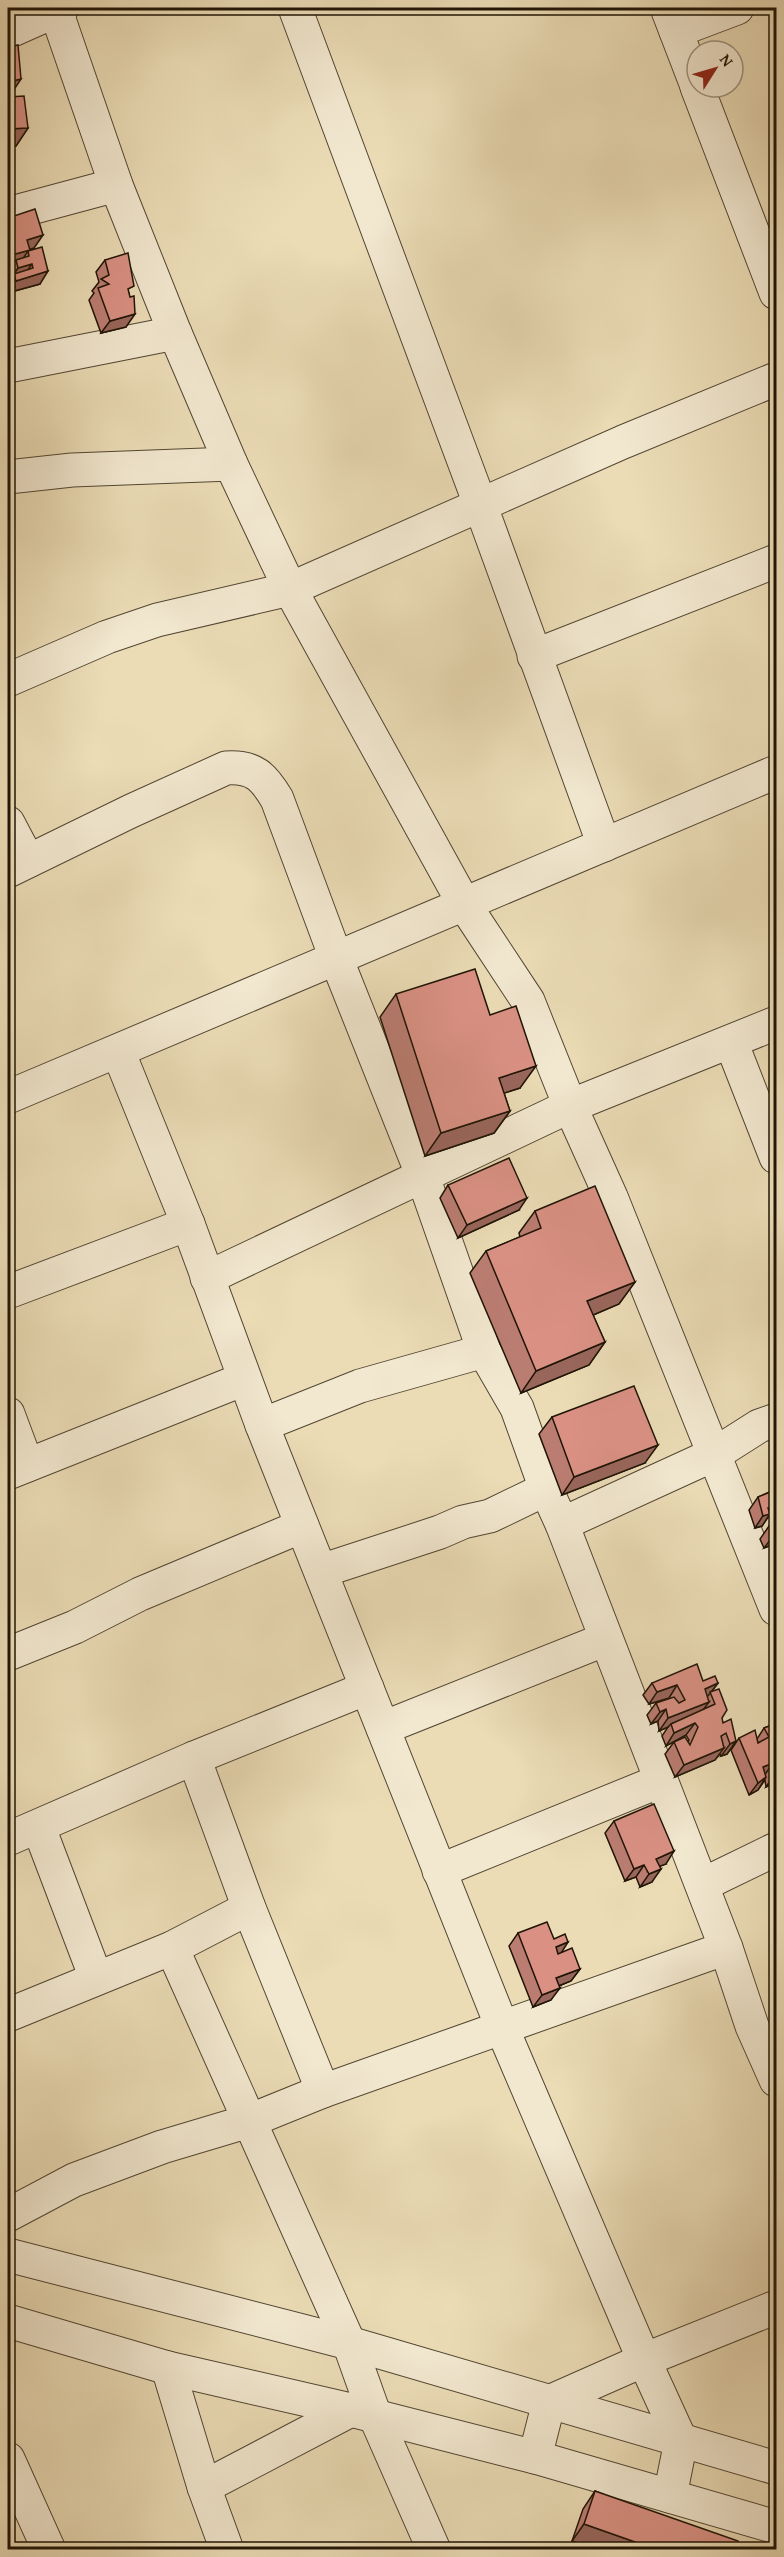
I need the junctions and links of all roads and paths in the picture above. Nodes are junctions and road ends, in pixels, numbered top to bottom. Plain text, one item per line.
1 (58, 8) edge
2 (295, 8) edge
3 (737, 8) edge
4 (671, 19) edge
5 (8, 32) edge
6 (685, 56) edge
7 (702, 99) edge
8 (116, 185) junction
9 (8, 214) edge
10 (777, 293) edge
11 (175, 333) junction
12 (8, 366) edge
13 (777, 379) edge
14 (231, 464) junction
15 (8, 477) edge
16 (480, 504) junction
17 (777, 561) edge
18 (290, 589) junction
19 (534, 656) junction
20 (8, 680) edge
21 (777, 772) edge
22 (8, 823) edge
23 (604, 845) junction
24 (18, 866) edge
25 (464, 904) junction
26 (336, 958) junction
27 (777, 1023) edge
28 (731, 1042) junction
29 (118, 1051) junction
30 (8, 1097) edge
31 (570, 1106) junction
32 (777, 1157) edge
33 (422, 1174) junction
34 (188, 1224) junction
35 (207, 1278) junction
36 (8, 1293) edge
37 (484, 1351) junction
38 (244, 1379) junction
39 (8, 1414) edge
40 (777, 1420) edge
41 (262, 1425) junction
42 (715, 1454) junction
43 (17, 1469) edge
44 (546, 1489) junction
45 (561, 1524) junction
46 (302, 1526) junction
47 (321, 1571) junction
48 (777, 1609) edge
49 (606, 1639) junction
50 (8, 1654) edge
51 (367, 1688) junction
52 (383, 1728) junction
53 (194, 1758) junction
54 (660, 1781) junction
55 (18, 1830) edge
56 (777, 1848) edge
57 (439, 1871) junction
58 (702, 1885) junction
59 (249, 1908) junction
60 (172, 1948) junction
61 (726, 1948) junction
62 (96, 1978) junction
63 (8, 2015) edge
64 (502, 2027) junction
65 (777, 2080) edge
66 (323, 2091) junction
67 (249, 2121) junction
68 (8, 2215) edge
69 (8, 2255) edge
70 (777, 2307) edge
71 (8, 2321) edge
72 (349, 2343) junction
73 (644, 2361) junction
74 (168, 2368) junction
75 (549, 2402) junction
76 (363, 2413) junction
77 (681, 2441) junction
78 (535, 2457) junction
79 (8, 2458) edge
80 (777, 2468) edge
81 (204, 2487) junction
82 (670, 2496) junction
83 (777, 2527) edge
84 (49, 2550) edge
85 (227, 2550) edge
86 (434, 2550) edge

1 - 5 street
1 - 8 street
2 - 16 street
3 - 4 street
4 - 6 street
7 - 10 street
8 - 9 street
8 - 11 street
11 - 12 street
11 - 14 street
13 - 16 street
14 - 15 street
14 - 18 street
16 - 18 street
16 - 19 street
17 - 19 street
18 - 20 street
18 - 25 street
19 - 23 street
21 - 23 street
22 - 24 street
23 - 25 street
24 - 26 street
25 - 26 street
25 - 31 street
26 - 29 street
26 - 33 street
27 - 28 street
28 - 31 street
28 - 32 street
29 - 30 street
29 - 34 street
31 - 33 street
31 - 42 street
33 - 35 street
33 - 37 street
34 - 35 street
34 - 36 street
35 - 38 street
37 - 41 street
37 - 44 street
38 - 41 street
38 - 43 street
39 - 43 street
40 - 42 street
41 - 46 street
42 - 45 street
42 - 48 street
44 - 45 street
44 - 47 street
45 - 49 street
46 - 47 street
46 - 50 street
47 - 51 street
49 - 52 street
49 - 54 street
51 - 52 street
51 - 53 street
52 - 57 street
53 - 55 street
53 - 59 street
54 - 57 street
54 - 58 street
55 - 62 street
56 - 58 street
57 - 64 street
58 - 61 street
59 - 60 street
59 - 66 street
60 - 62 street
60 - 67 street
61 - 64 street
61 - 65 street
62 - 63 street
64 - 66 street
64 - 73 street
66 - 67 street
67 - 68 street
67 - 72 street
69 - 72 street
70 - 73 street
71 - 74 street
72 - 75 street
72 - 76 street
73 - 75 street
73 - 77 street
74 - 76 street
74 - 81 street
75 - 77 street
75 - 78 street
76 - 78 street
76 - 81 street
76 - 86 street
77 - 80 street
77 - 82 street
78 - 82 street
79 - 84 street
81 - 85 street
82 - 83 street

